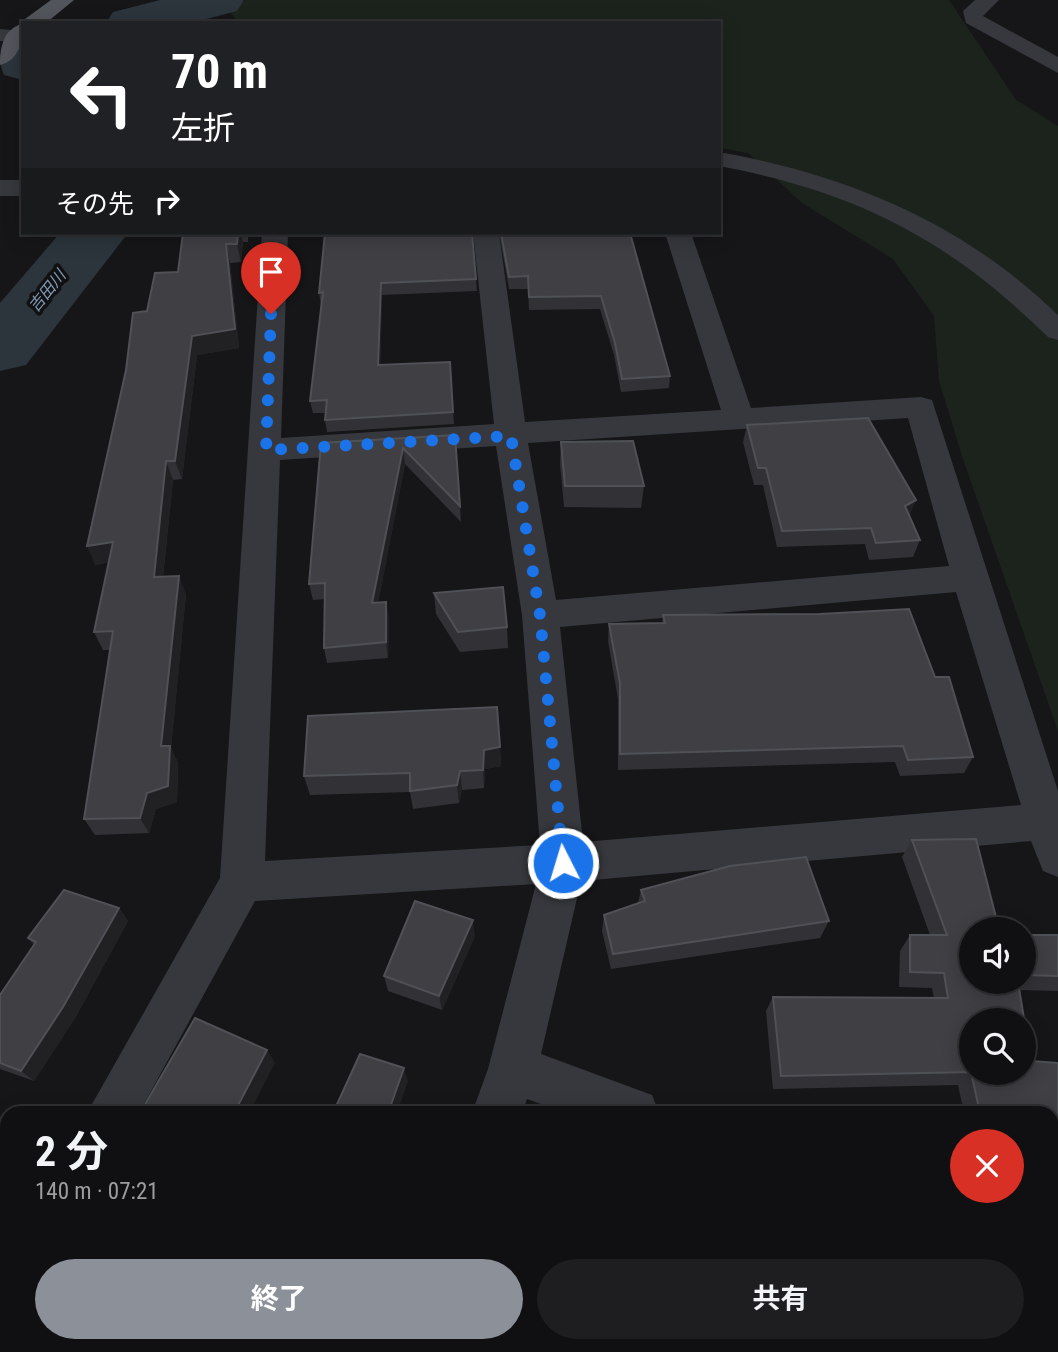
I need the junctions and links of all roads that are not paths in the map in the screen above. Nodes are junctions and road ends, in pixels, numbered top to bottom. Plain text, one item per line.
1 (64, 0) edge
2 (989, 0) edge
3 (33, 21) edge
4 (18, 31) edge
5 (0, 58) edge
6 (1058, 66) edge
7 (721, 159) edge
8 (0, 188) edge
9 (21, 188) edge
10 (275, 235) edge
11 (486, 235) edge
12 (679, 235) edge
13 (1058, 331) edge
14 (739, 418) junction
15 (511, 436) junction
16 (266, 450) junction
17 (970, 577) junction
18 (540, 615) junction
19 (1052, 839) edge
20 (563, 863) junction
21 (242, 881) junction
22 (505, 1091) edge
23 (116, 1106) edge
24 (593, 1106) edge

1 - 3 main road
2 - 6 street
4 - 5 main road
7 - 13 street
8 - 9 street
10 - 16 street
11 - 15 street
12 - 14 street
14 - 15 street
14 - 17 street
15 - 16 street
15 - 18 street
16 - 21 street
17 - 18 street
17 - 19 street
18 - 20 street
19 - 20 street
20 - 21 street
20 - 22 street
21 - 23 street
22 - 24 street

